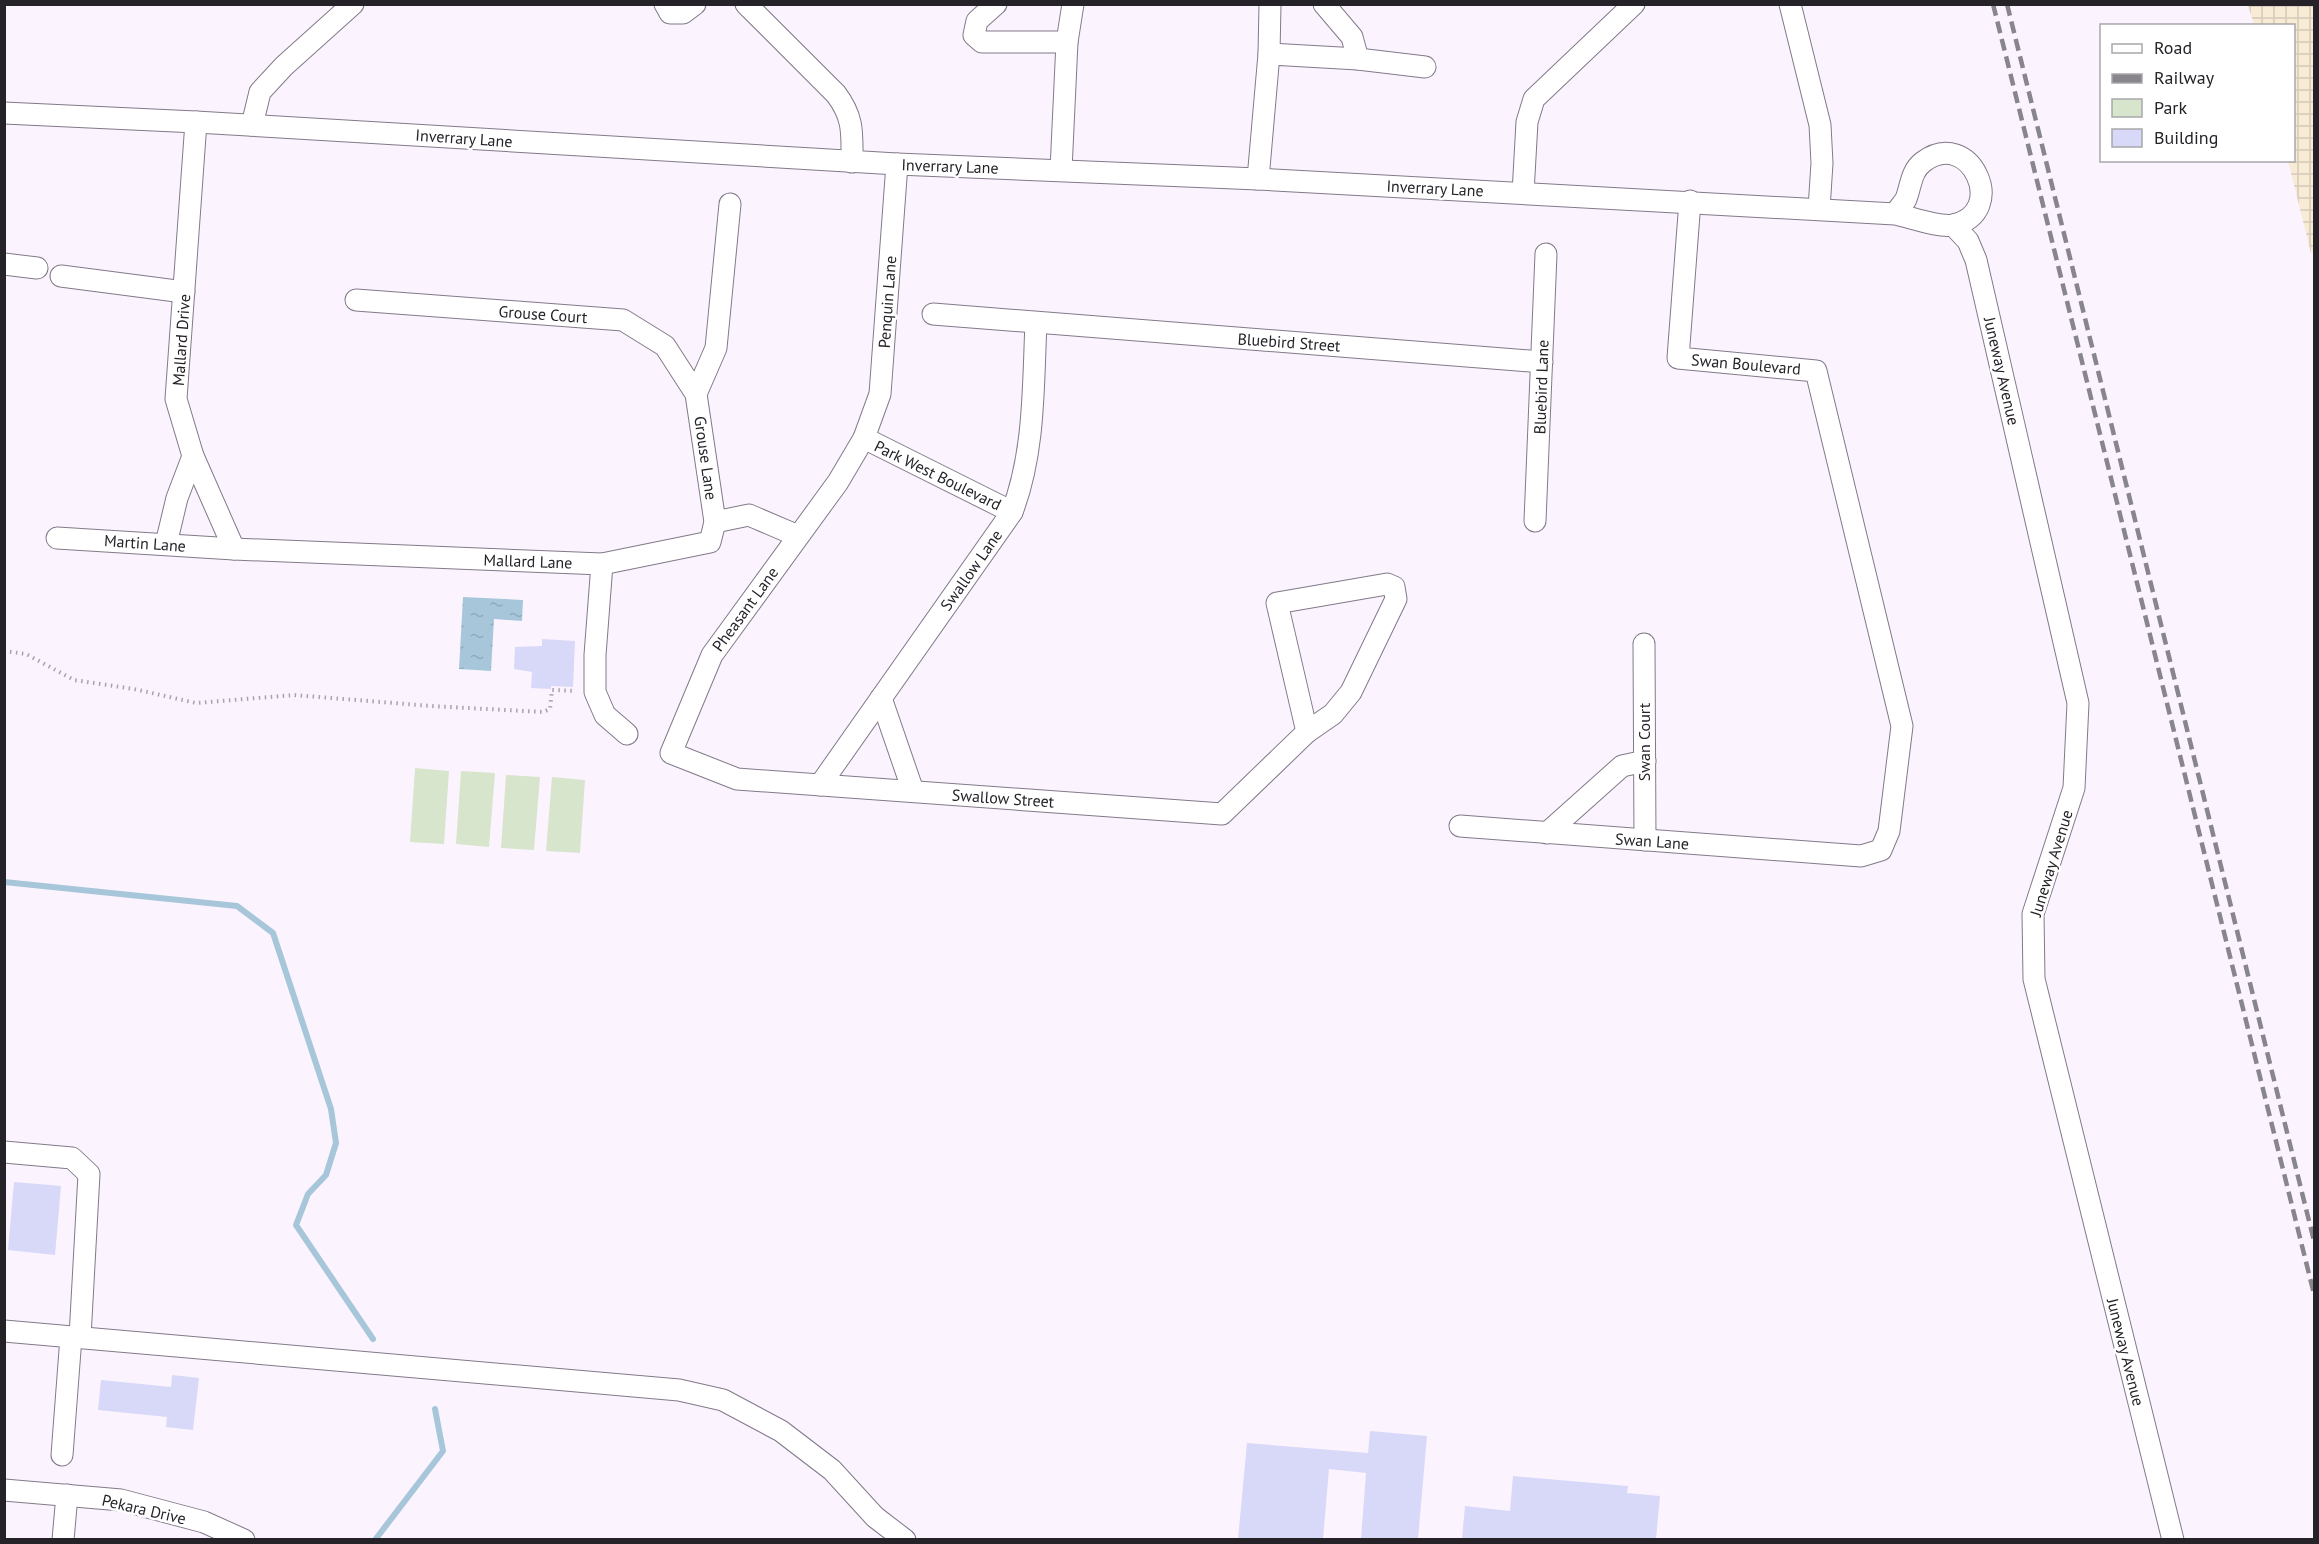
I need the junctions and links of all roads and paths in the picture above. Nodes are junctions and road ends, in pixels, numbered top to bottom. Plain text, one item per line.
1 (353, 4) edge
2 (665, 4) edge
3 (695, 4) edge
4 (746, 4) edge
5 (996, 4) edge
6 (1073, 4) edge
7 (1270, 4) edge
8 (1634, 4) edge
9 (1790, 4) edge
10 (1334, 7) edge
11 (1067, 42) junction
12 (1269, 54) junction
13 (1358, 59) junction
14 (1425, 67) dead end
15 (4, 113) edge
16 (196, 122) junction
17 (252, 125) junction
18 (852, 162) junction
19 (897, 164) junction
20 (1061, 170) junction
21 (1258, 179) junction
22 (1523, 193) junction
23 (1690, 201) junction
24 (730, 204) dead end
25 (1819, 209) junction
26 (1895, 214) junction
27 (1953, 225) junction
28 (1546, 254) dead end
29 (4, 264) edge
30 (37, 268) dead end
31 (61, 276) dead end
32 (184, 292) junction
33 (356, 300) dead end
34 (933, 314) dead end
35 (1036, 323) junction
36 (1542, 362) junction
37 (696, 394) junction
38 (864, 438) junction
39 (193, 456) junction
40 (1012, 512) junction
41 (1535, 521) dead end
42 (715, 522) junction
43 (798, 536) junction
44 (57, 538) dead end
45 (166, 544) junction
46 (234, 549) junction
47 (602, 564) junction
48 (1644, 644) dead end
49 (4, 651) edge
50 (1886, 660) joint
51 (595, 692) junction
52 (881, 698) junction
53 (1307, 732) junction
54 (627, 734) dead end
55 (671, 753) joint
56 (1645, 761) junction
57 (820, 785) junction
58 (913, 791) junction
59 (1460, 826) dead end
60 (1547, 833) junction
61 (1645, 840) junction
62 (4, 1152) edge
63 (4, 1331) edge
64 (75, 1337) junction
65 (62, 1455) dead end
66 (4, 1490) edge
67 (67, 1495) junction
68 (63, 1539) edge
69 (244, 1539) edge
70 (905, 1539) edge
71 (2173, 1539) edge

1 - 17 street
2 - 3 street
4 - 18 street
5 - 11 street
6 - 11 street
7 - 12 street
8 - 22 street
9 - 25 street
10 - 13 street
11 - 20 street
12 - 13 street
12 - 21 street
13 - 14 street
15 - 16 street, Inverrary Lane
16 - 17 street, Inverrary Lane
16 - 32 street, Mallard Drive
17 - 18 street, Inverrary Lane
18 - 19 street, Inverrary Lane
19 - 20 street, Inverrary Lane
19 - 38 street, Penquin Lane
20 - 21 street, Inverrary Lane
21 - 22 street, Inverrary Lane
22 - 23 street, Inverrary Lane
23 - 25 street, Inverrary Lane
23 - 50 street, Swan Boulevard
24 - 37 street
25 - 26 street, Inverrary Lane
26 - 27 street, Inverrary Lane
26 - 27 street
27 - 71 street, Juneway Avenue
28 - 36 street, Bluebird Lane
29 - 30 street
31 - 32 street
32 - 39 street, Mallard Drive
33 - 37 street, Grouse Court
34 - 35 street, Bluebird Street
35 - 36 street, Bluebird Street
35 - 40 street, Swallow Lane
36 - 41 street, Bluebird Lane
37 - 42 street, Grouse Lane
38 - 40 street, Park West Boulevard
38 - 43 street, Penquin Lane
39 - 45 street
39 - 46 street, Mallard Drive
40 - 52 street, Swallow Lane
42 - 43 street
42 - 47 street, Mallard Lane
43 - 55 street, Pheasant Lane
44 - 45 street, Martin Lane
45 - 46 street, Martin Lane
46 - 47 street, Mallard Lane
47 - 51 street
48 - 56 street, Swan Court
49 - 51 path
50 - 61 street, Swan Lane
51 - 54 street
52 - 57 street, Swallow Lane
52 - 58 street
53 - 53 street, Swallow Street
53 - 58 street, Swallow Street
55 - 57 street, Swallow Street
56 - 60 street
56 - 61 street, Swan Court
57 - 58 street, Swallow Street
59 - 60 street, Swan Lane
60 - 61 street, Swan Lane
62 - 64 street
63 - 64 street
64 - 65 street
64 - 70 street
66 - 67 street, Pekara Drive
67 - 68 street
67 - 69 street, Pekara Drive

